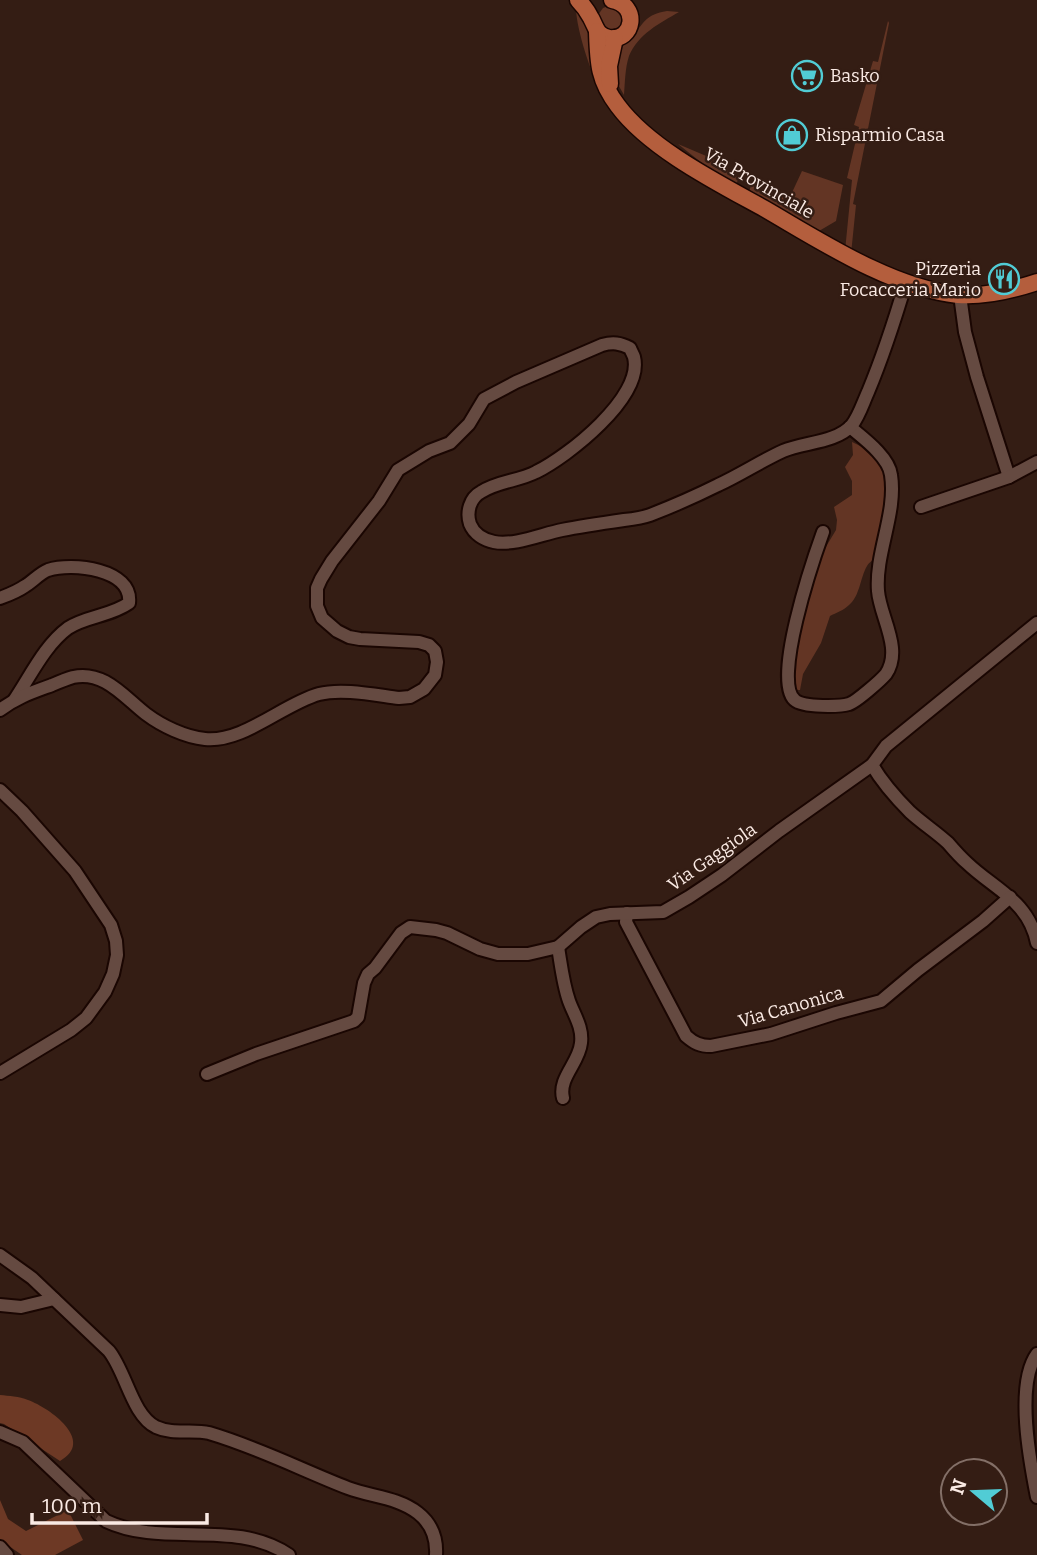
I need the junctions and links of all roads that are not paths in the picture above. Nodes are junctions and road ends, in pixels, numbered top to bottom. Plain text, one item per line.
1 (578, 0) edge
2 (611, 0) edge
3 (595, 27) junction
4 (615, 38) junction
5 (611, 94) junction
6 (906, 282) junction
7 (1037, 282) edge
8 (960, 295) junction
9 (850, 426) junction
10 (1037, 461) edge
11 (1009, 477) junction
12 (921, 507) dead end
13 (823, 532) dead end
14 (0, 598) edge
15 (1037, 623) edge
16 (15, 699) junction
17 (0, 710) edge
18 (872, 765) junction
19 (0, 790) edge
20 (1010, 897) junction
21 (627, 913) junction
22 (1037, 943) edge
23 (558, 947) junction
24 (0, 1073) edge
25 (207, 1074) dead end
26 (563, 1098) dead end
27 (0, 1255) edge
28 (54, 1299) junction
29 (0, 1305) edge
30 (1037, 1354) edge
31 (0, 1432) edge
32 (1037, 1497) edge
33 (0, 1547) edge
34 (6, 1555) edge
35 (289, 1555) edge
36 (436, 1555) edge

1 - 3 main road
2 - 3 main road
2 - 4 main road
3 - 4 main road
3 - 5 main road
4 - 5 main road
5 - 6 main road, Via Provinciale
6 - 8 main road, Via Provinciale
6 - 9 street
7 - 8 main road, Via Provinciale
8 - 11 street
9 - 13 street
9 - 16 street
10 - 11 street
11 - 12 street
14 - 16 street
15 - 18 street, Via Gaggiola
16 - 17 street
18 - 20 street
18 - 21 street, Via Gaggiola
19 - 24 street
20 - 21 street, Via Canonica
20 - 22 street
21 - 23 street, Via Gaggiola
23 - 25 street, Via Gaggiola
23 - 26 street
27 - 28 street
28 - 29 street
28 - 36 street
30 - 32 street
31 - 35 street
33 - 34 street

